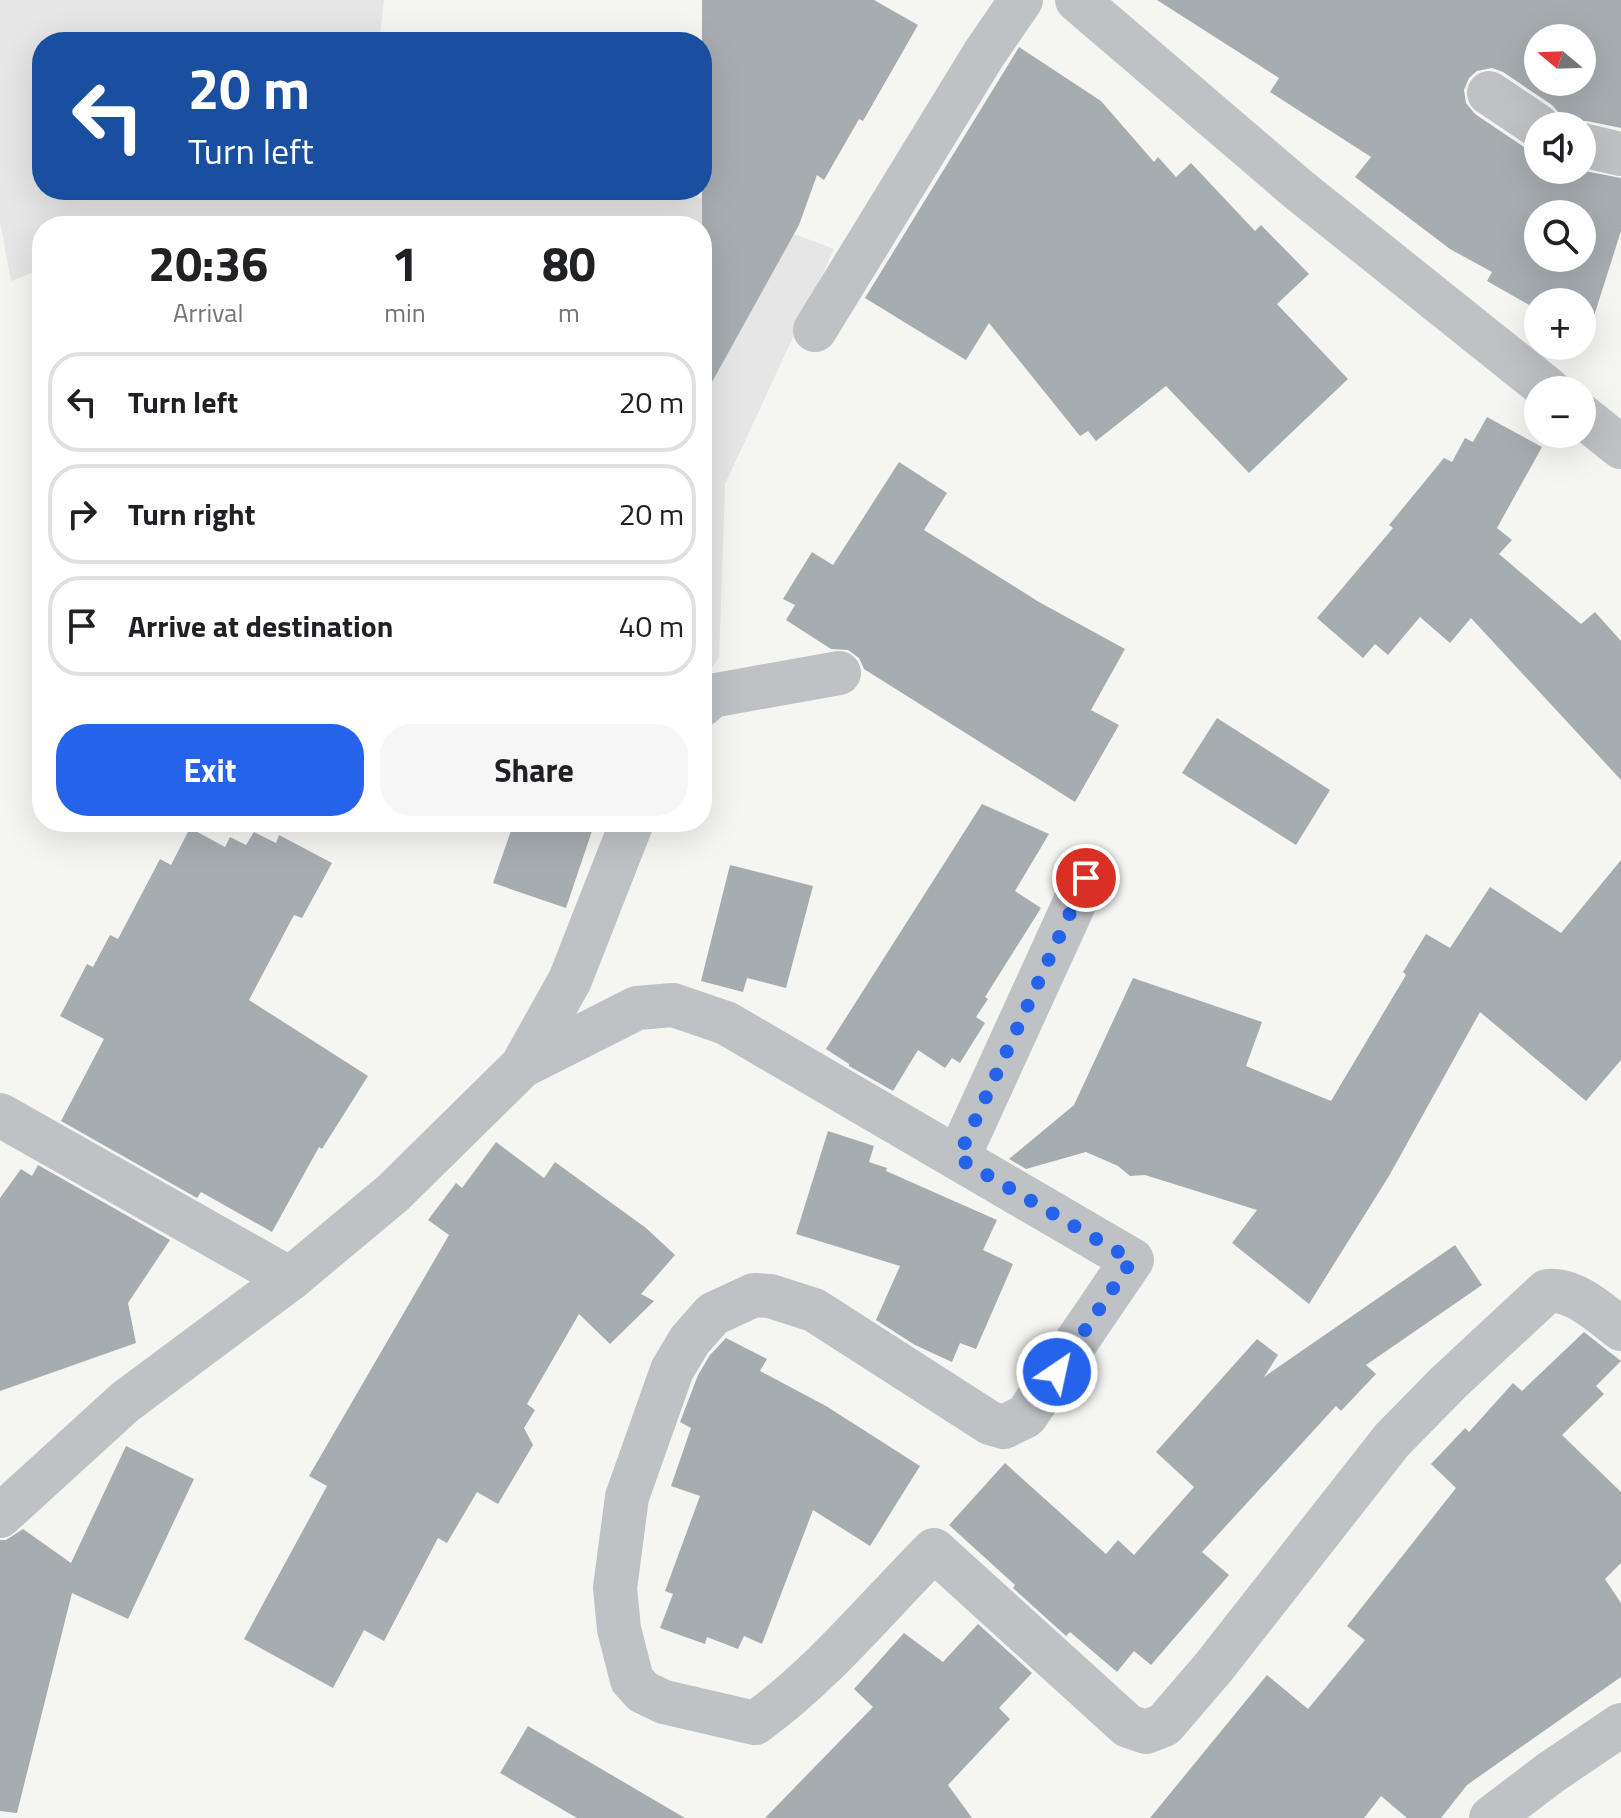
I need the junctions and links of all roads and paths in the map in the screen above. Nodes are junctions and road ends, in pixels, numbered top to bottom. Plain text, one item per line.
1 (1021, 0) edge
2 (1077, 0) edge
3 (1489, 93) dead end
4 (1524, 117) edge
5 (1596, 148) edge
6 (1621, 154) edge
7 (815, 330) dead end
8 (1532, 376) edge
9 (1596, 427) edge
10 (1621, 447) edge
11 (839, 673) dead end
12 (712, 696) edge
13 (628, 832) edge
14 (1086, 878) dead end
15 (522, 1066) junction
16 (0, 1115) edge
17 (958, 1158) junction
18 (290, 1279) junction
19 (1621, 1329) edge
20 (0, 1516) edge
21 (1621, 1725) edge
22 (1491, 1818) edge

1 - 7 street
2 - 8 street
3 - 4 street
5 - 6 street
9 - 10 street
11 - 12 street
13 - 15 street
14 - 17 street
15 - 17 street
15 - 18 street
16 - 18 street
17 - 19 street
18 - 20 street
21 - 22 street

